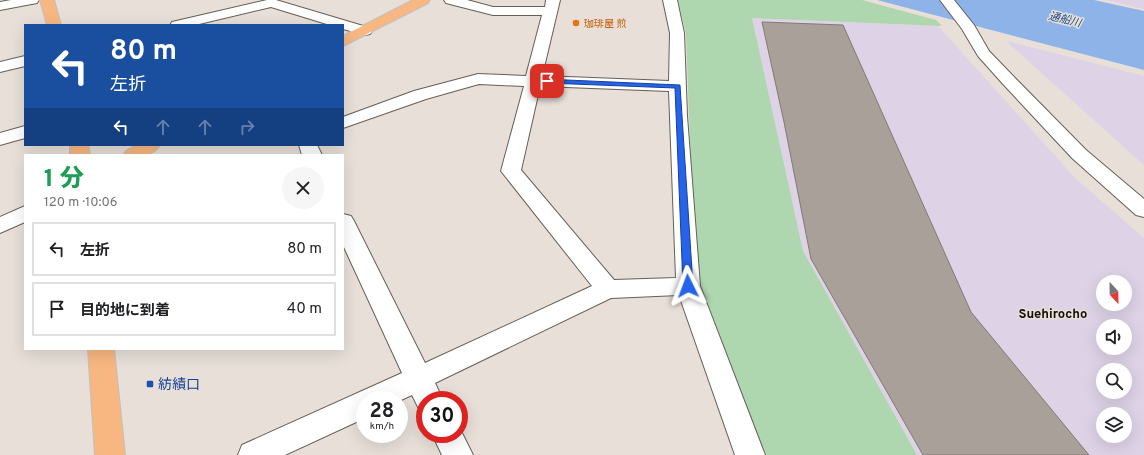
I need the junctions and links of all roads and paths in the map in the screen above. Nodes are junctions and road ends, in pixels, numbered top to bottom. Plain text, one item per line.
1 (32, 0) edge
2 (47, 0) edge
3 (423, 0) edge
4 (451, 0) edge
5 (670, 0) edge
6 (947, 0) edge
7 (0, 6) edge
8 (551, 6) edge
9 (54, 24) edge
10 (181, 24) edge
11 (342, 24) edge
12 (344, 25) edge
13 (365, 31) junction
14 (344, 42) edge
15 (24, 61) edge
16 (0, 67) edge
17 (532, 80) junction
18 (678, 86) junction
19 (344, 123) edge
20 (24, 132) edge
21 (0, 139) edge
22 (149, 146) edge
23 (135, 154) edge
24 (1144, 210) edge
25 (24, 214) edge
26 (344, 223) edge
27 (0, 226) edge
28 (688, 286) junction
29 (608, 289) junction
30 (101, 350) edge
31 (424, 390) edge
32 (408, 393) edge
33 (356, 408) edge
34 (452, 443) edge
35 (110, 455) edge
36 (253, 455) edge
37 (458, 455) edge
38 (750, 455) edge

1 - 7 street
2 - 9 highway
3 - 13 highway
4 - 8 street
5 - 18 street
6 - 24 street
8 - 17 street
10 - 11 street
12 - 13 street
13 - 14 highway
15 - 16 street
17 - 18 street
17 - 19 street
17 - 29 street
18 - 28 street
20 - 21 street
22 - 23 highway
25 - 27 street
26 - 31 street
28 - 29 street
28 - 38 street
29 - 31 street
30 - 35 highway
31 - 32 street
33 - 36 street
34 - 37 street

